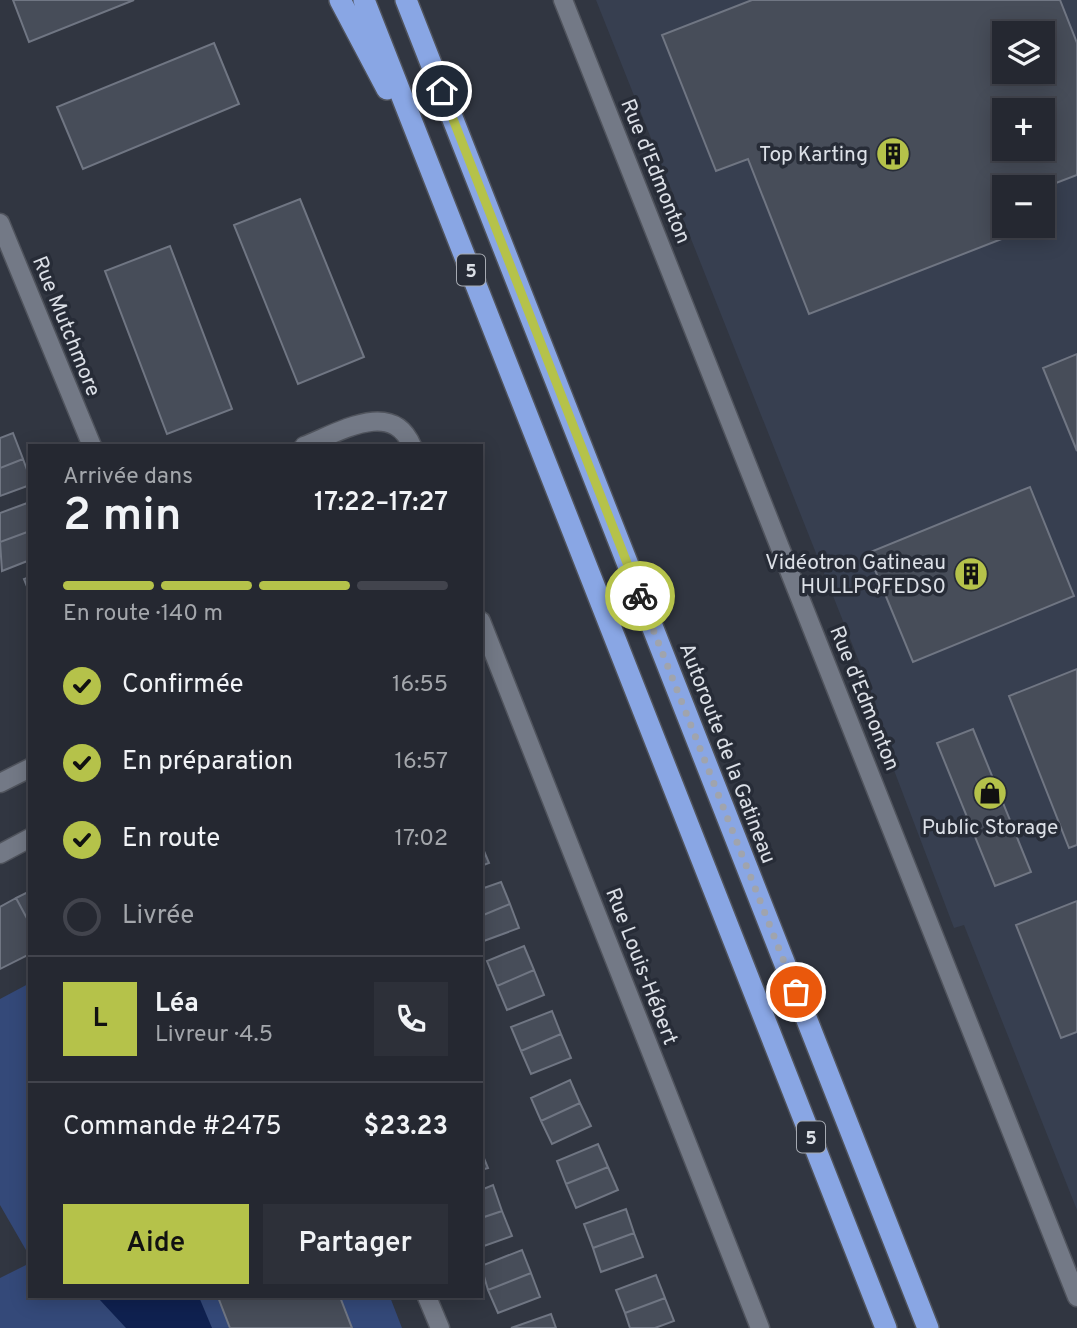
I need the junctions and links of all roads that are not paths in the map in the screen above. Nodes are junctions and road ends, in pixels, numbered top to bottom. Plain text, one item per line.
1 (340, 0) edge
2 (365, 0) edge
3 (409, 0) edge
4 (564, 0) edge
5 (435, 180) junction
6 (0, 223) edge
7 (8, 268) edge
8 (91, 444) edge
9 (309, 444) edge
10 (411, 444) edge
11 (483, 626) edge
12 (28, 769) edge
13 (0, 783) edge
14 (28, 839) edge
15 (0, 854) edge
16 (1077, 1297) edge
17 (427, 1298) edge
18 (440, 1328) edge
19 (760, 1328) edge
20 (886, 1328) edge
21 (928, 1328) edge

1 - 5 highway
2 - 5 highway, 5
3 - 21 highway, Autoroute de la Gatineau / 5
4 - 16 street, Rue d'Edmonton
5 - 20 highway, 5
6 - 7 street, Rue Mutchmore
7 - 8 street, Rue Mutchmore
9 - 10 street
11 - 19 street, Rue Louis-Hébert
12 - 13 street
14 - 15 street
17 - 18 street

